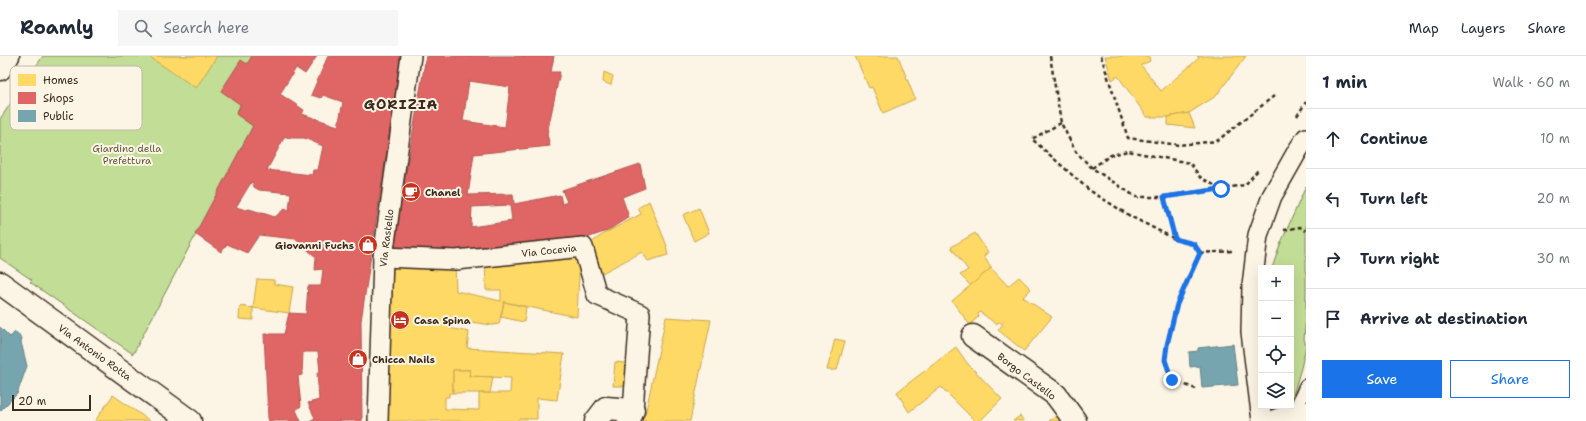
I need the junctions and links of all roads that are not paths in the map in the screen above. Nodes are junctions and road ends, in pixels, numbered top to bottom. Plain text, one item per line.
1 (8, 56) edge
2 (411, 56) edge
3 (0, 69) edge
4 (1306, 138) edge
5 (383, 257) junction
6 (0, 283) edge
7 (973, 336) dead end
8 (1306, 386) edge
9 (631, 416) edge
10 (1292, 416) edge
11 (190, 421) edge
12 (378, 421) edge
13 (596, 421) edge
14 (1075, 421) edge
15 (1262, 421) edge

1 - 3 street
2 - 5 street, Via Rastello
4 - 15 street
5 - 9 street, Via Cocevia
5 - 12 street, Via Rastello
6 - 11 street, Via Antonio Rotta
7 - 14 street, Borgo Castello
8 - 10 lane
9 - 13 street

